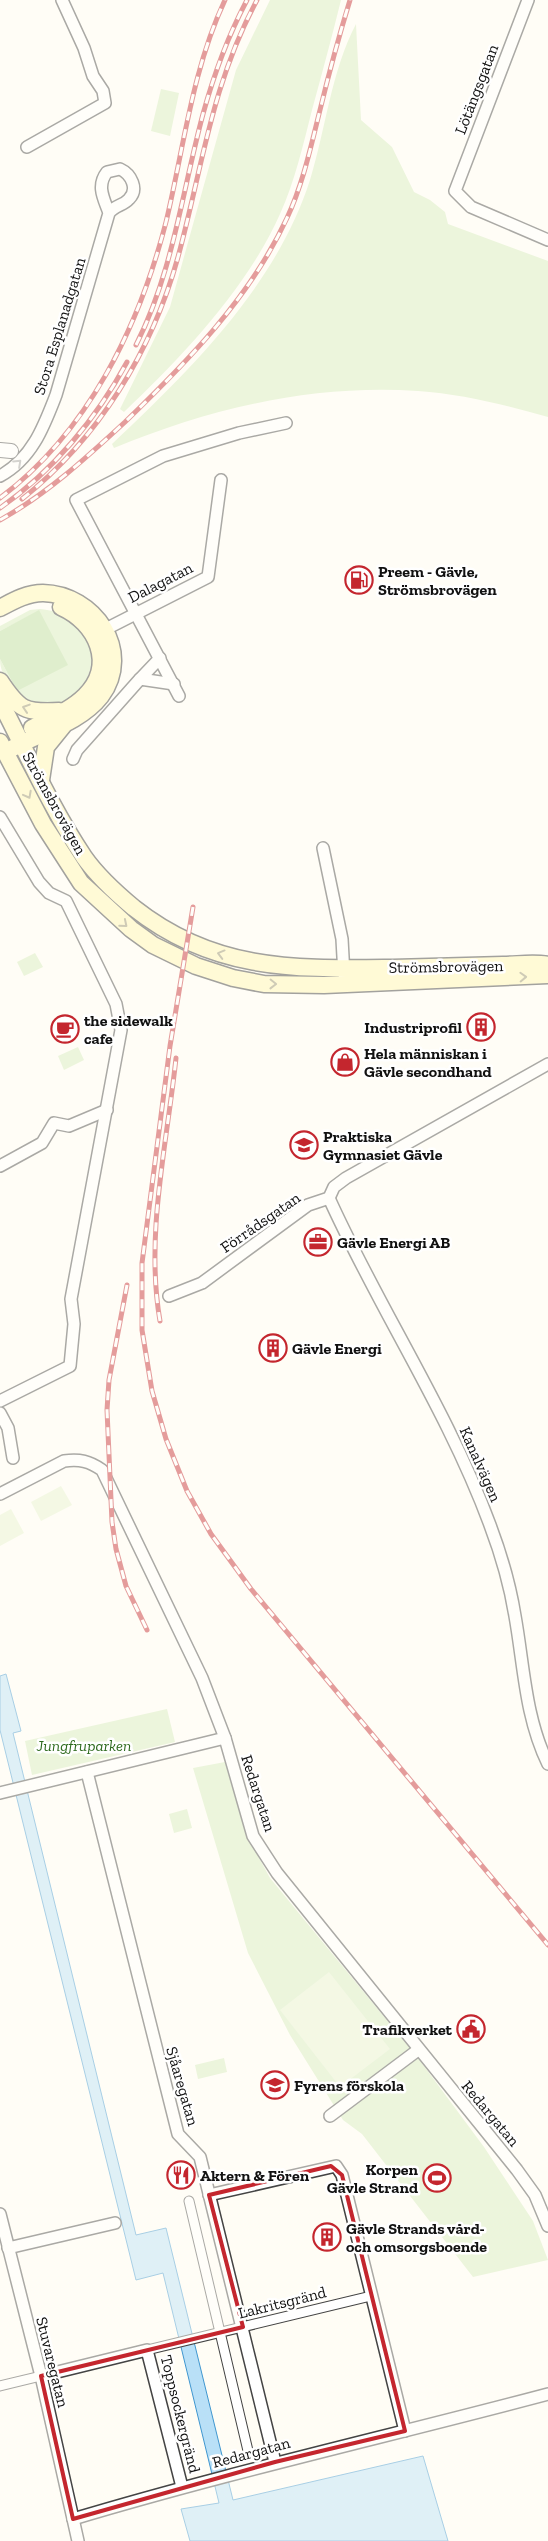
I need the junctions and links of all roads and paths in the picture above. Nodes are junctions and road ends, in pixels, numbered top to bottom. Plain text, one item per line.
1 (62, 0) edge
2 (528, 0) edge
3 (27, 147) dead end
4 (109, 213) dead end
5 (548, 240) edge
6 (286, 422) dead end
7 (32, 445) junction
8 (4, 453) edge
9 (0, 476) edge
10 (221, 480) dead end
11 (136, 613) junction
12 (0, 616) edge
13 (100, 632) junction
14 (160, 658) junction
15 (140, 679) junction
16 (0, 682) edge
17 (174, 684) junction
18 (179, 696) dead end
19 (0, 700) edge
20 (65, 717) junction
21 (20, 739) junction
22 (2, 746) edge
23 (73, 759) dead end
24 (41, 780) junction
25 (0, 817) edge
26 (323, 848) dead end
27 (548, 965) edge
28 (548, 975) edge
29 (344, 976) junction
30 (548, 1064) edge
31 (107, 1110) junction
32 (0, 1166) edge
33 (329, 1198) junction
34 (169, 1296) dead end
35 (0, 1401) edge
36 (0, 1413) edge
37 (14, 1458) dead end
38 (0, 1494) edge
39 (225, 1738) junction
40 (548, 1764) edge
41 (87, 1772) junction
42 (0, 1793) edge
43 (418, 2050) junction
44 (330, 2116) dead end
45 (208, 2195) junction
46 (189, 2201) dead end
47 (0, 2214) edge
48 (115, 2223) dead end
49 (548, 2226) edge
50 (8, 2248) junction
51 (371, 2296) junction
52 (243, 2327) junction
53 (222, 2332) junction
54 (147, 2350) junction
55 (41, 2376) junction
56 (0, 2386) edge
57 (548, 2394) edge
58 (404, 2431) junction
59 (249, 2455) dead end
60 (274, 2462) junction
61 (182, 2487) junction
62 (73, 2519) junction
63 (78, 2541) edge

1 - 3 street
2 - 5 street, Lötängsgatan
4 - 7 street, Stora Esplanadgatan
6 - 11 street
7 - 8 street
9 -> 7 street, Stora Esplanadgatan
10 - 11 street, Dalagatan
11 - 13 street, Dalagatan
11 - 14 street
12 - 13 main road
13 - 20 main road
14 - 15 street
14 - 17 street
15 - 17 street
15 - 23 street
20 -> 16 main road
17 - 18 street
19 - 21 main road, Strömsbrovägen
20 - 21 main road
20 - 24 main road
21 - 22 main road
21 - 24 main road, Strömsbrovägen
22 -> 29 main road, Strömsbrovägen
29 -> 24 main road, Strömsbrovägen
25 - 31 street
26 - 29 street
27 - 29 main road, Strömsbrovägen
29 -> 28 main road, Strömsbrovägen
30 - 33 street
31 - 32 street
31 - 35 street
33 - 34 street, Förrådsgatan
33 - 40 street, Kanalvägen
36 - 37 street
38 - 39 street, Redargatan
39 - 41 street
39 - 43 street, Redargatan
41 - 42 street
41 - 45 street, Sjåaregatan
43 - 44 street
43 - 49 street, Redargatan
45 - 51 street
45 - 52 street, Sjåaregatan
46 - 53 street
47 - 50 street, Stuvaregatan
48 - 50 street
50 - 55 street, Stuvaregatan
51 - 52 street, Lakritsgränd
51 - 58 street
52 - 53 street, Lakritsgränd
52 - 60 street, Sjåaregatan
53 - 54 street, Lakritsgränd
53 - 59 street
54 - 55 street
54 - 61 street, Toppsockergränd
55 - 56 street
55 - 62 street, Stuvaregatan
57 - 58 street, Redargatan
58 - 60 street, Redargatan
60 - 61 street, Redargatan
61 - 62 street, Redargatan
62 - 63 street

